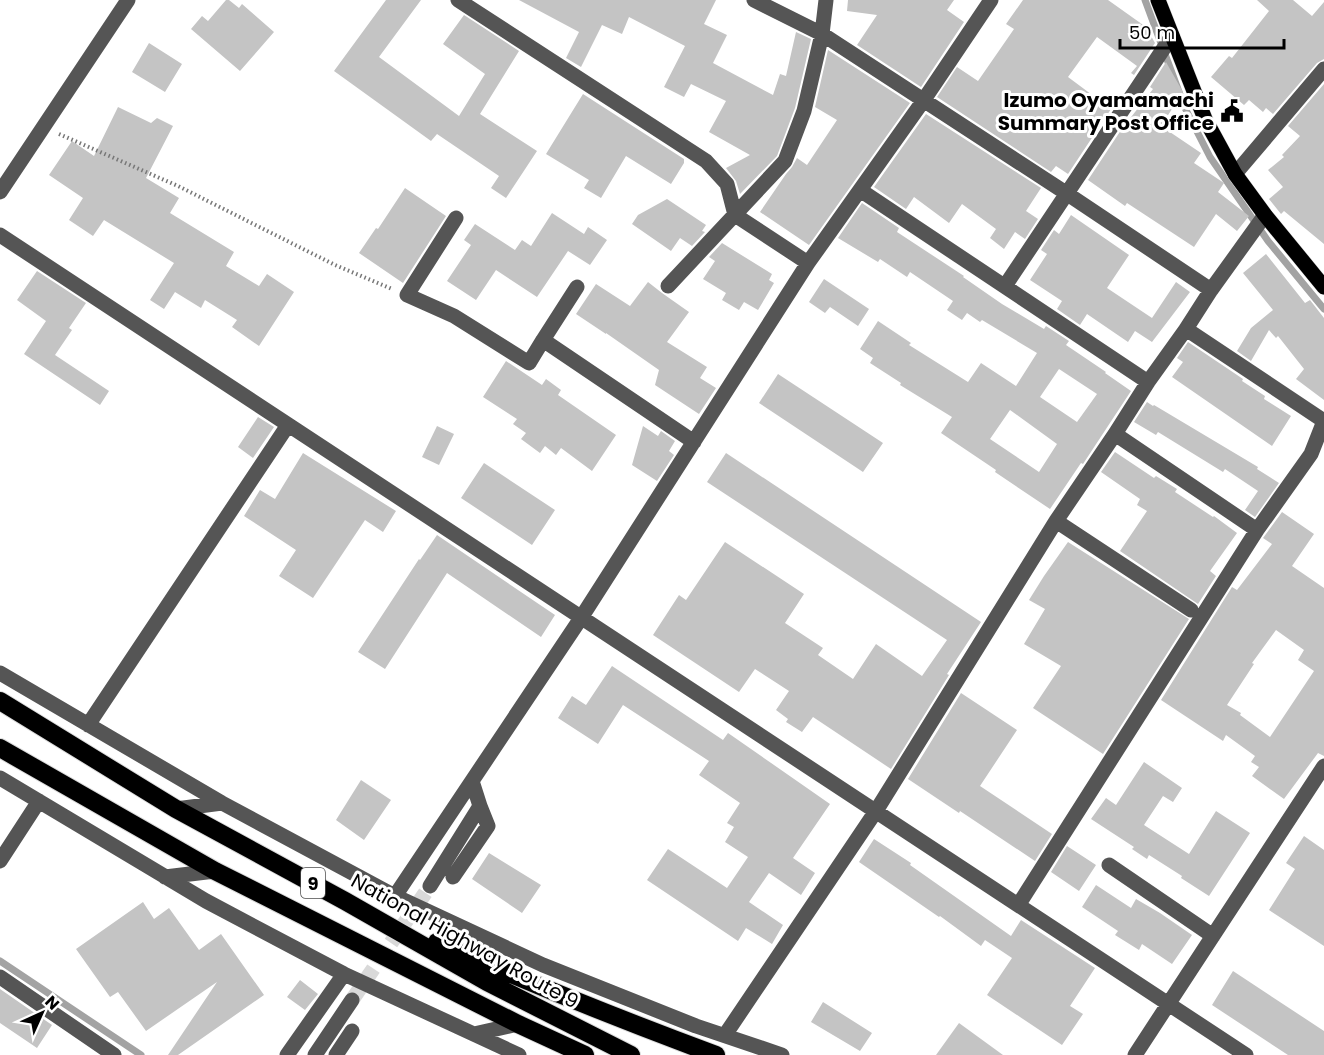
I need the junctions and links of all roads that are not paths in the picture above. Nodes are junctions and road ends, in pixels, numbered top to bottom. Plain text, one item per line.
1 (128, 0) edge
2 (754, 0) edge
3 (826, 0) edge
4 (991, 0) edge
5 (1158, 0) edge
6 (463, 2) edge
7 (822, 34) junction
8 (1172, 36) junction
9 (1324, 69) edge
10 (924, 99) junction
11 (1235, 174) junction
12 (860, 190) junction
13 (0, 192) edge
14 (1066, 193) junction
15 (735, 215) junction
16 (1265, 215) junction
17 (456, 218) dead end
18 (0, 236) edge
19 (808, 263) junction
20 (577, 286) dead end
21 (668, 286) dead end
22 (1005, 286) junction
23 (1324, 287) edge
24 (1210, 290) junction
25 (1186, 329) junction
26 (543, 340) junction
27 (1148, 382) junction
28 (288, 426) junction
29 (1115, 434) junction
30 (694, 442) junction
31 (1056, 521) junction
32 (1257, 530) junction
33 (1191, 610) dead end
34 (581, 618) junction
35 (0, 673) edge
36 (0, 701) edge
37 (88, 725) junction
38 (0, 748) edge
39 (1324, 766) edge
40 (0, 778) edge
41 (472, 781) junction
42 (39, 801) junction
43 (222, 803) junction
44 (480, 806) junction
45 (176, 809) junction
46 (876, 811) junction
47 (0, 861) edge
48 (1109, 865) dead end
49 (215, 871) junction
50 (165, 877) junction
51 (453, 877) dead end
52 (430, 886) tunnel mouth
53 (395, 896) junction
54 (345, 901) junction
55 (1018, 904) junction
56 (1213, 936) junction
57 (344, 974) junction
58 (0, 977) edge
59 (352, 1000) tunnel mouth
60 (1168, 1004) junction
61 (518, 1024) junction
62 (352, 1031) dead end
63 (474, 1034) junction
64 (725, 1035) junction
65 (114, 1055) edge
66 (287, 1055) edge
67 (315, 1055) edge
68 (336, 1055) edge
69 (519, 1055) edge
70 (585, 1055) edge
71 (631, 1055) edge
72 (716, 1055) edge
73 (782, 1055) edge
74 (1134, 1055) edge
75 (1246, 1055) edge

1 - 13 street
2 - 7 street
3 - 7 street
4 - 10 street
5 - 8 main road
6 - 15 street
7 - 10 street
7 - 15 street
8 - 11 main road
8 - 14 street
9 - 11 street
10 - 12 street
10 - 14 street
11 - 16 main road
12 - 19 street
12 - 22 street
14 - 22 street
14 - 24 street
15 - 19 street
15 - 21 street
16 - 23 main road
16 - 24 street
17 - 26 street
18 - 28 street
19 - 30 street
20 - 26 street
22 - 27 street
24 - 25 street
25 - 27 street
25 - 32 street
26 - 30 street
27 - 29 street
28 - 34 street
28 - 37 street
29 - 31 street
29 - 32 street
30 - 34 street
31 - 33 street
31 - 46 street
32 - 55 street
34 - 41 street
34 - 46 street
35 - 37 street
36 - 45 highway, National Highway Route 9 / 9
37 - 43 street
38 - 49 highway, 9
39 - 56 street
40 - 42 street
41 - 44 street
41 - 53 street
42 - 47 street
42 - 50 street
43 - 45 street
43 - 53 street
44 - 51 street
44 - 52 street
45 - 54 highway, National Highway Route 9 / 9
46 - 55 street
46 - 64 street
48 - 56 street
49 - 50 street
49 - 61 highway, 9
50 - 57 street
53 - 64 street
54 - 71 highway, National Highway Route 9 / 9
54 - 72 highway, 9
55 - 60 street
56 - 60 street
57 - 63 street
57 - 66 street
58 - 65 street
59 - 67 street
60 - 74 street
60 - 75 street
61 - 63 street
61 - 70 highway, 9
62 - 68 street
63 - 69 street
64 - 73 street

